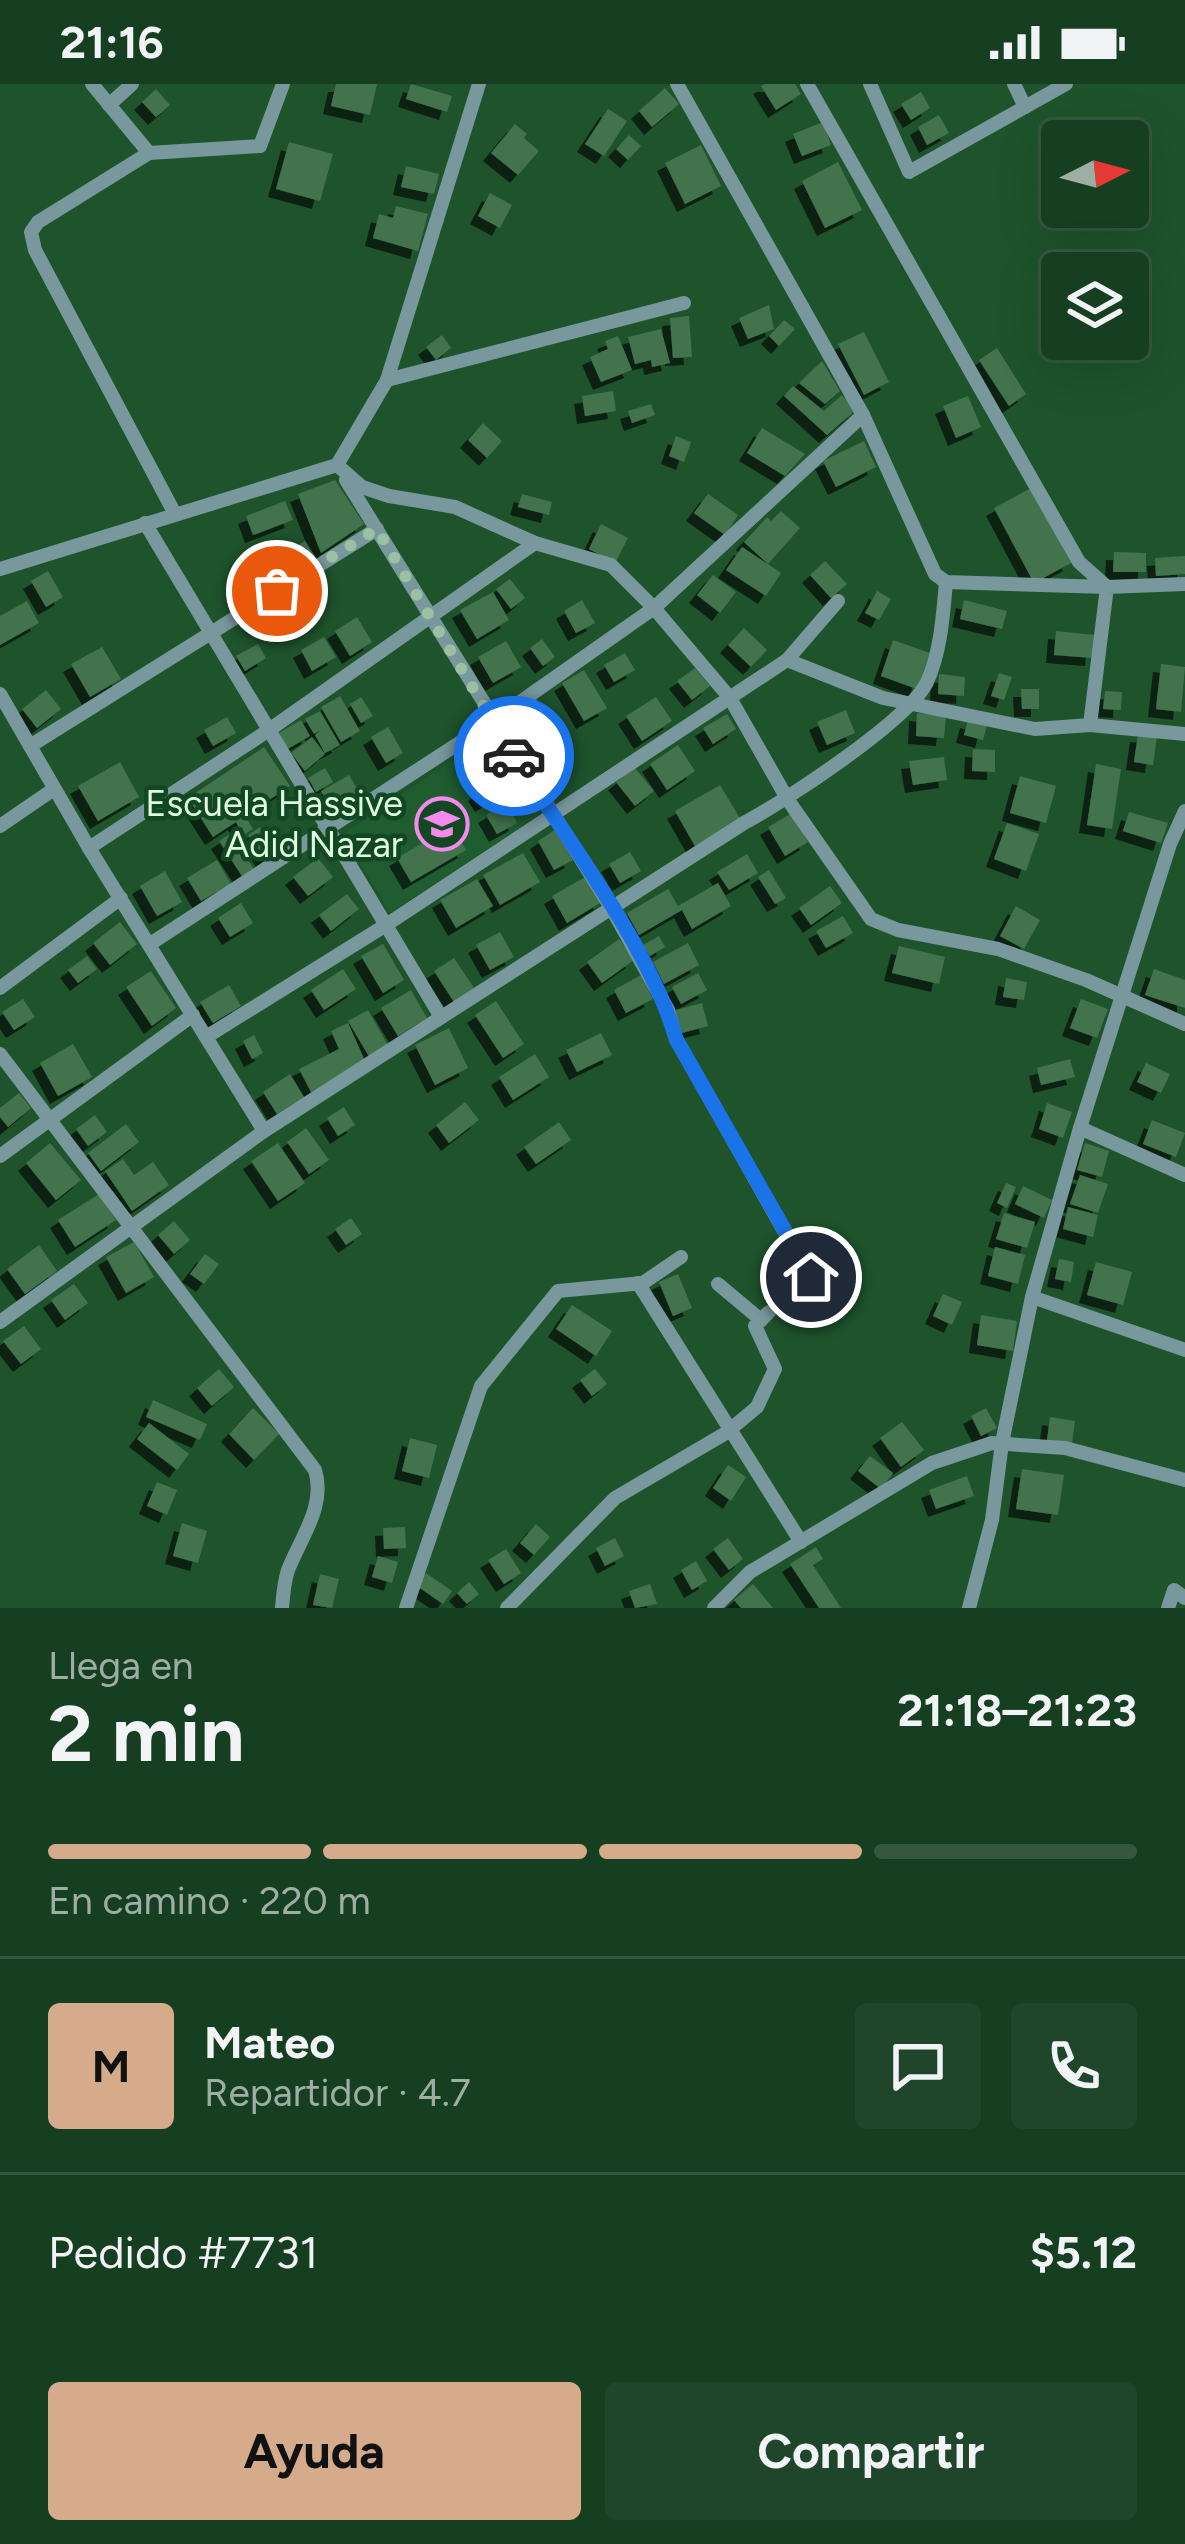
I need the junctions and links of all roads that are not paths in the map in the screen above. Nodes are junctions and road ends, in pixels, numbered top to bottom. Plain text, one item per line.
1 (92, 84) edge
2 (133, 84) edge
3 (283, 84) edge
4 (479, 84) edge
5 (676, 84) edge
6 (807, 84) edge
7 (870, 84) edge
8 (1014, 84) edge
9 (1066, 84) edge
10 (109, 105) junction
11 (1025, 107) junction
12 (148, 153) junction
13 (685, 303) dead end
14 (386, 380) junction
15 (862, 415) junction
16 (337, 465) junction
17 (176, 514) junction
18 (145, 523) junction
19 (377, 529) junction
20 (536, 543) junction
21 (0, 569) edge
22 (946, 582) junction
23 (1185, 584) edge
24 (1107, 587) junction
25 (838, 601) dead end
26 (655, 608) junction
27 (432, 616) junction
28 (211, 633) junction
29 (788, 660) junction
30 (0, 694) edge
31 (730, 698) junction
32 (913, 704) junction
33 (493, 721) junction
34 (1090, 725) junction
35 (269, 730) junction
36 (1185, 734) edge
37 (29, 746) junction
38 (54, 789) junction
39 (788, 800) junction
40 (1185, 811) edge
41 (552, 816) junction
42 (0, 826) edge
43 (329, 830) junction
44 (89, 848) junction
45 (122, 898) junction
46 (612, 909) junction
47 (386, 925) junction
48 (149, 944) junction
49 (0, 988) edge
50 (1123, 997) junction
51 (193, 1015) junction
52 (441, 1017) junction
53 (1185, 1024) edge
54 (206, 1036) junction
55 (0, 1054) edge
56 (49, 1121) junction
57 (1080, 1128) junction
58 (264, 1131) junction
59 (0, 1156) edge
60 (1185, 1174) edge
61 (131, 1228) junction
62 (680, 1257) dead end
63 (811, 1277) dead end
64 (638, 1283) junction
65 (718, 1284) dead end
66 (1032, 1297) junction
67 (0, 1322) edge
68 (1185, 1350) edge
69 (730, 1430) junction
70 (1002, 1443) junction
71 (1185, 1480) edge
72 (801, 1542) junction
73 (1185, 1598) edge
74 (282, 1608) edge
75 (406, 1608) edge
76 (507, 1608) edge
77 (714, 1608) edge
78 (969, 1608) edge
79 (1168, 1608) edge

1 - 10 street
2 - 10 street
3 - 12 street
4 - 14 street
5 - 15 street
6 - 24 street
7 - 11 street
8 - 11 street
9 - 11 street
10 - 12 street
12 - 17 street
13 - 14 street
14 - 16 street
15 - 22 street
15 - 26 street
16 - 17 street
16 - 19 street
16 - 20 street
17 - 18 street
18 - 21 street
18 - 28 street
19 - 27 street
19 - 28 street
20 - 26 street
20 - 27 street
22 - 24 street
22 - 32 street
23 - 24 street
24 - 34 street
25 - 29 street
26 - 31 street
26 - 33 street
27 - 33 street
27 - 35 street
28 - 35 street
28 - 37 street
29 - 31 street
29 - 32 street
30 - 37 street
31 - 39 street
31 - 41 street
32 - 34 street
32 - 39 street
33 - 41 street
33 - 43 street
34 - 36 street
35 - 43 street
35 - 44 street
37 - 38 street
38 - 42 street
38 - 44 street
39 - 46 street
39 - 50 street
40 - 50 street
41 - 46 street
41 - 47 street
43 - 47 street
43 - 48 street
44 - 45 street
45 - 48 street
45 - 49 street
46 - 52 street
46 - 63 street
47 - 52 street
47 - 54 street
48 - 51 street
50 - 53 street
50 - 57 street
51 - 54 street
51 - 56 street
52 - 58 street
54 - 58 street
55 - 56 street
56 - 59 street
56 - 61 street
57 - 60 street
57 - 66 street
58 - 61 street
61 - 67 street
61 - 74 street
62 - 64 street
64 - 69 street
64 - 75 street
65 - 69 street
66 - 68 street
66 - 70 street
69 - 72 street
69 - 76 street
70 - 71 street
70 - 72 street
70 - 78 street
72 - 77 street
73 - 79 street

